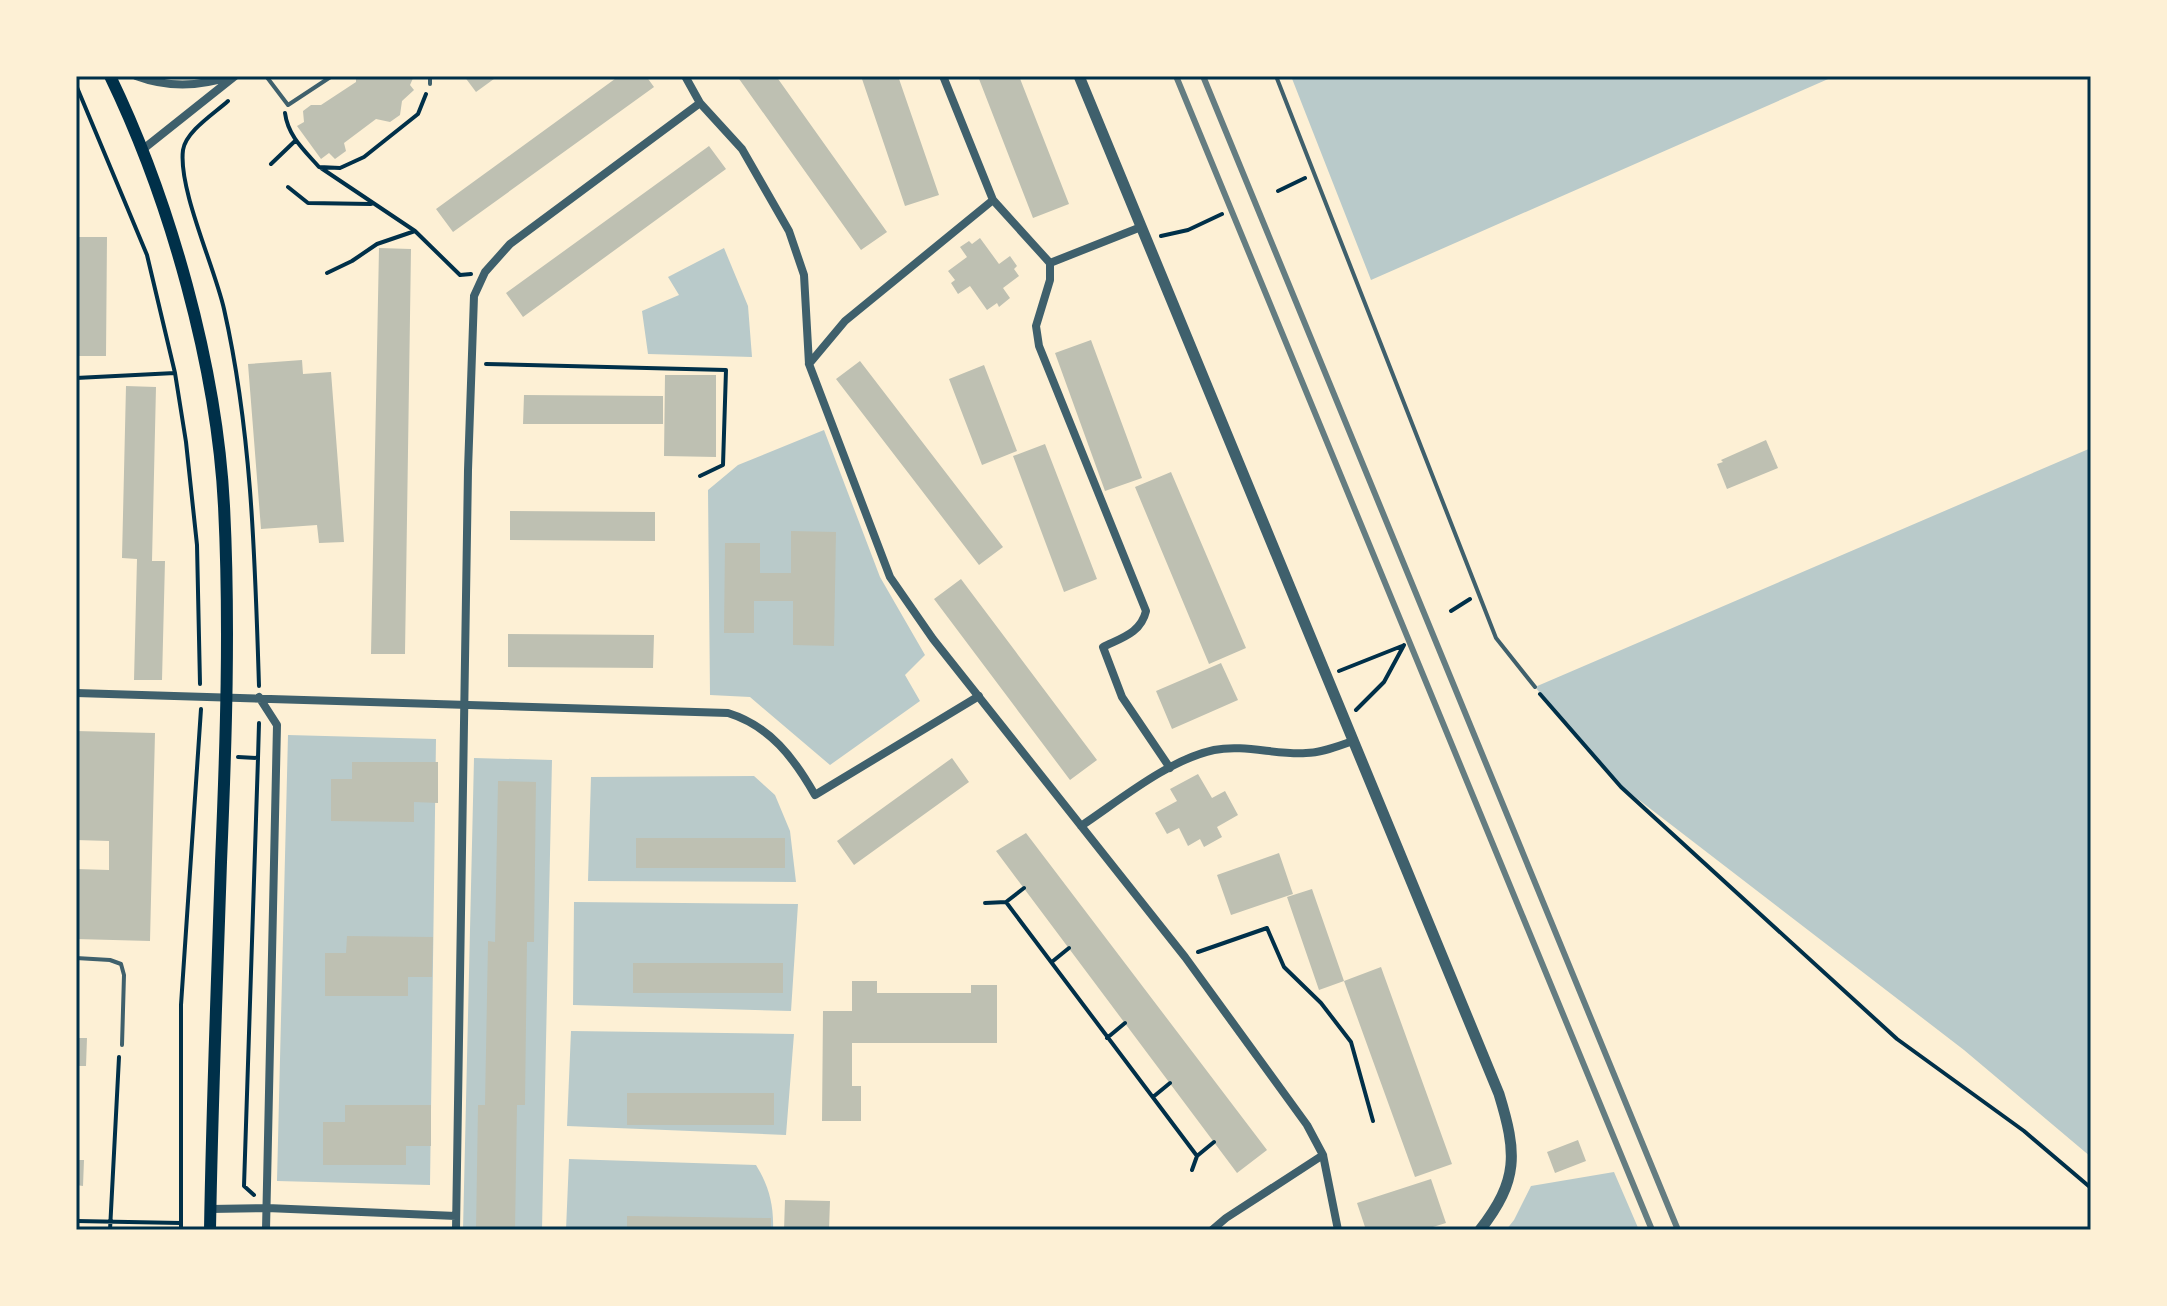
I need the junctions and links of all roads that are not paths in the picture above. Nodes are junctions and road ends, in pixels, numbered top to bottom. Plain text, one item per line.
1 (110, 76) edge
2 (136, 76) edge
3 (233, 76) edge
4 (266, 76) edge
5 (332, 76) edge
6 (430, 76) edge
7 (685, 76) edge
8 (943, 76) edge
9 (1079, 76) edge
10 (1276, 76) edge
11 (430, 84) road end
12 (700, 103) junction
13 (142, 150) junction
14 (993, 200) junction
15 (1141, 227) junction
16 (1050, 263) junction
17 (809, 364) junction
18 (1535, 687) road end
19 (76, 693) edge
20 (979, 696) junction
21 (226, 697) junction
22 (259, 697) junction
23 (465, 704) junction
24 (1353, 741) junction
25 (1170, 768) junction
26 (1081, 826) junction
27 (76, 958) edge
28 (122, 1045) road end
29 (1323, 1155) junction
30 (267, 1208) junction
31 (210, 1209) junction
32 (456, 1216) junction
33 (210, 1230) edge
34 (266, 1230) edge
35 (456, 1230) edge
36 (1212, 1230) edge
37 (1338, 1230) edge
38 (1480, 1230) edge

1 - 13 main road
2 - 3 street
3 - 13 street
4 - 5 lane
6 - 11 lane
7 - 12 street
8 - 14 street
9 - 15 street
10 - 18 lane
12 - 17 street
12 - 23 street
13 - 21 main road
14 - 16 street
14 - 17 street
15 - 16 street
15 - 24 street
16 - 25 street
17 - 20 street
19 - 21 street
20 - 23 street
20 - 26 street
21 - 22 street
21 - 31 main road
22 - 23 street
22 - 30 street
23 - 32 street
24 - 25 street
24 - 38 street
25 - 26 street
26 - 29 street
27 - 28 lane
29 - 36 street
29 - 37 street
30 - 31 street
30 - 32 street
30 - 34 street
31 - 33 main road
32 - 35 street

